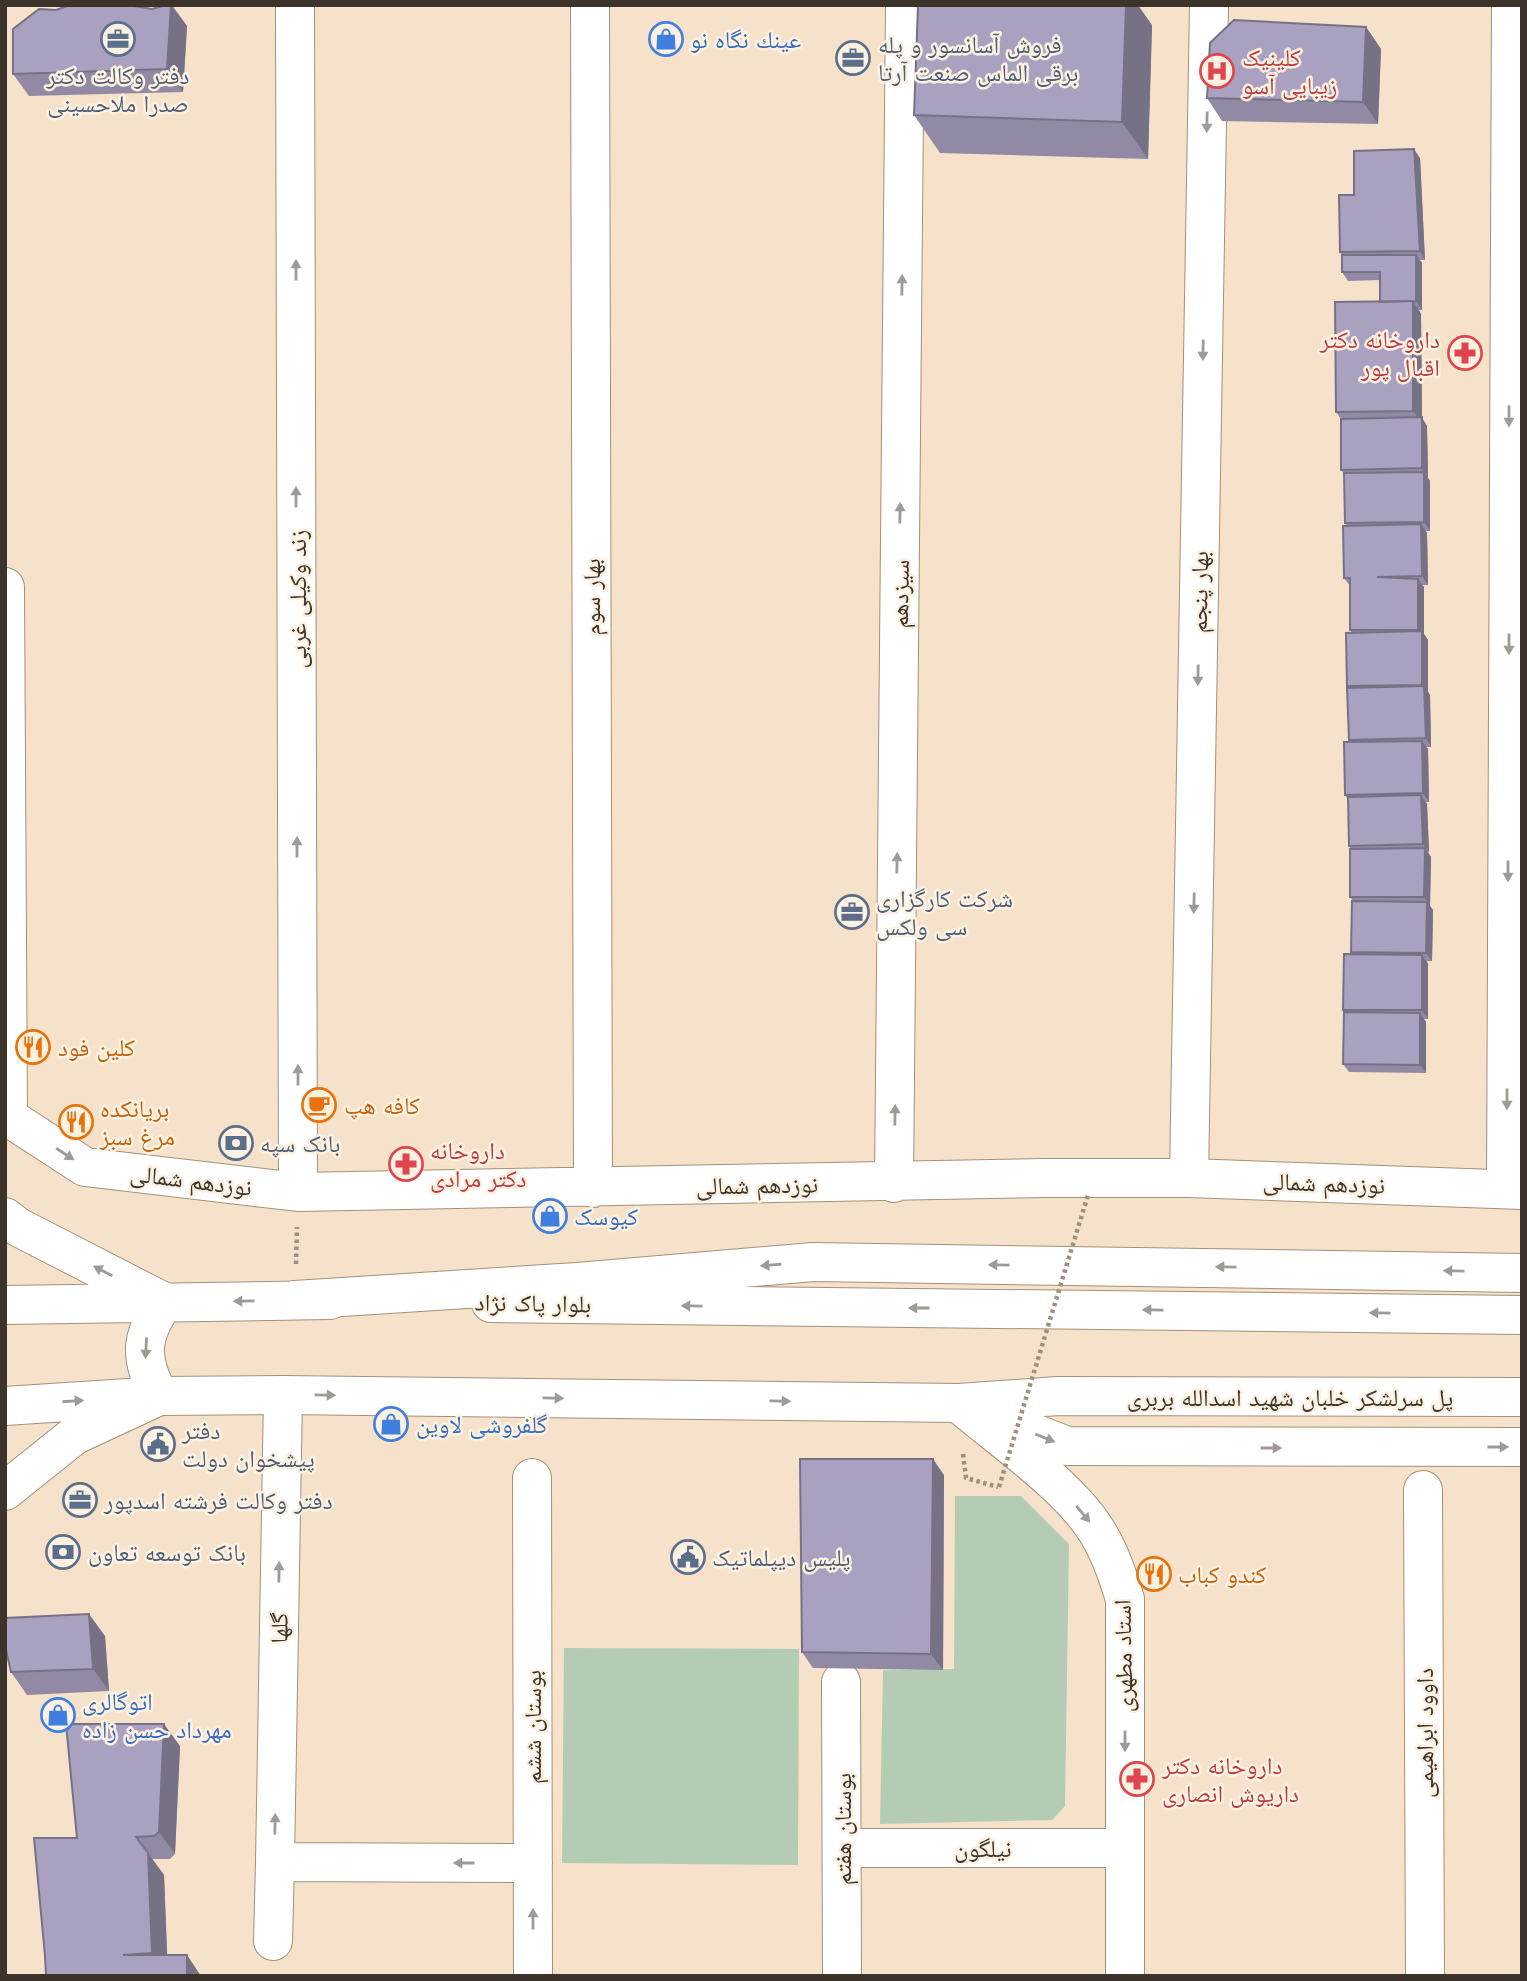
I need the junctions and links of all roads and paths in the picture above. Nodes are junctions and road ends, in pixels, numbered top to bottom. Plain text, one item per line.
1 (295, 5) edge
2 (590, 5) edge
3 (905, 5) edge
4 (1209, 5) edge
5 (1511, 5) edge
6 (5, 587) edge
7 (1189, 1178) junction
8 (894, 1183) junction
9 (593, 1188) junction
10 (1514, 1190) edge
11 (298, 1192) junction
12 (1088, 1195) dead end
13 (5, 1216) edge
14 (1522, 1273) edge
15 (295, 1300) junction
16 (164, 1302) junction
17 (5, 1305) edge
18 (1522, 1315) edge
19 (159, 1395) junction
20 (282, 1395) junction
21 (1522, 1397) edge
22 (959, 1404) junction
23 (5, 1406) edge
24 (1522, 1447) edge
25 (532, 1478) dead end
26 (966, 1478) dead end
27 (1423, 1490) dead end
28 (5, 1492) edge
29 (841, 1682) edge
30 (842, 1848) junction
31 (1125, 1848) junction
32 (275, 1861) junction
33 (533, 1863) junction
34 (273, 1941) dead end
35 (533, 1976) edge
36 (842, 1976) edge
37 (1125, 1976) edge
38 (1425, 1976) edge

11 -> 1 main road, زند وکیلی غربی
2 - 9 main road, بهار سوم
8 -> 3 main road, سیزدهم
4 -> 7 main road, بهار پنجم
5 -> 10 main road
6 -> 11 main road, نوزدهم شمالی
7 - 8 main road, نوزدهم شمالی
7 - 10 main road, نوزدهم شمالی
8 - 9 main road, نوزدهم شمالی
9 - 11 main road, نوزدهم شمالی
11 - 15 path
12 - 26 path, bridge
16 -> 13 main road
14 -> 15 main road
15 -> 16 main road, بلوار پاک نژاد
18 -> 15 main road, بلوار پاک نژاد
16 - 17 main road, بلوار پاک نژاد
16 -> 19 main road
19 - 20 main road
23 -> 19 main road
19 - 28 main road
20 -> 22 main road
32 -> 20 main road, گلها
21 - 22 main road, پل سرلشکر خلبان شهید اسدالله بربری
22 -> 24 main road
22 -> 31 main road, استاد مطهری
25 - 33 main road, بوستان ششم
27 - 38 main road, داوود ابراهیمی
29 - 30 main road, بوستان هفتم
30 - 31 main road, نیلگون
30 - 36 main road, بوستان هفتم
31 - 37 main road, استاد مطهری
33 -> 32 main road
32 - 34 main road, گلها
35 -> 33 main road, بوستان ششم

